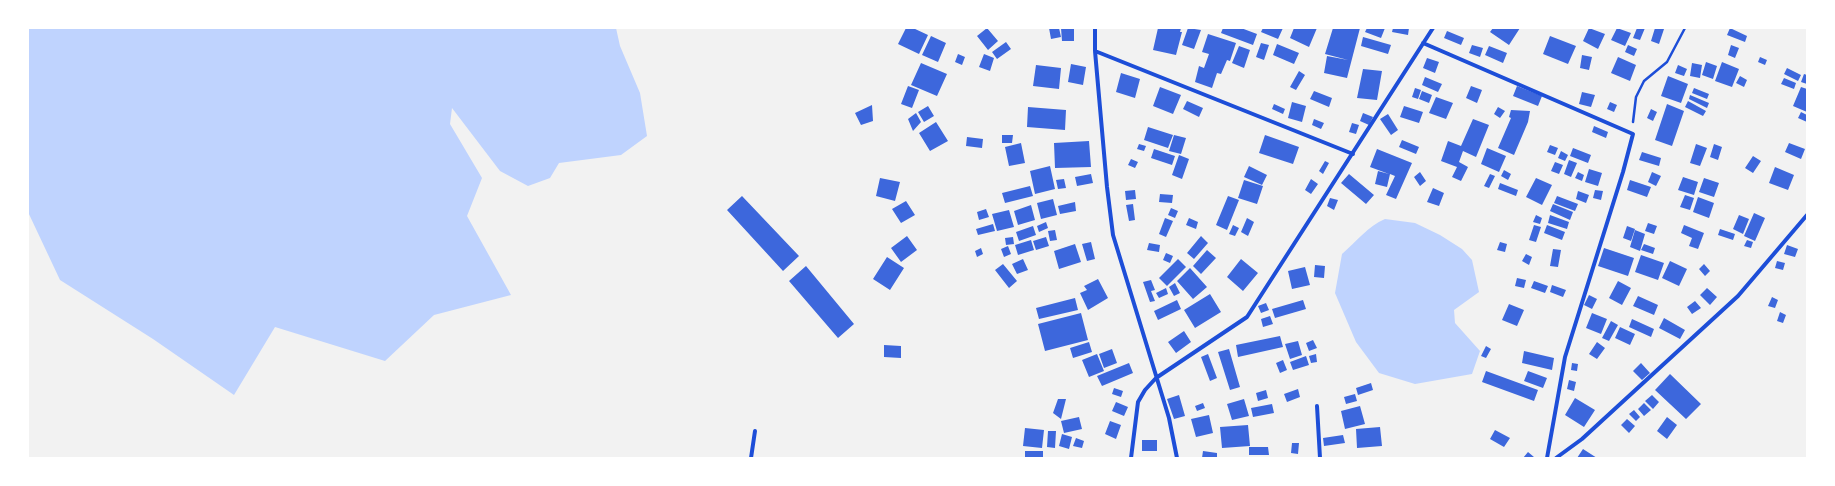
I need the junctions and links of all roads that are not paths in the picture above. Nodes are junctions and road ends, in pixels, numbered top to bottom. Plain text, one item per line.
1 (1095, 28) edge
2 (1433, 28) edge
3 (1423, 43) junction
4 (1095, 51) junction
5 (1353, 154) junction
6 (1807, 215) edge
7 (1156, 378) junction
8 (1317, 406) dead end
9 (755, 431) dead end
10 (751, 458) edge
11 (1131, 458) edge
12 (1177, 458) edge
13 (1320, 458) edge
14 (1547, 458) edge
15 (1556, 458) edge

1 - 4 street
2 - 3 street
3 - 5 street
3 - 14 street
4 - 5 street
4 - 7 street
5 - 7 street
6 - 15 street
7 - 11 street
7 - 12 street
8 - 13 street
9 - 10 street

